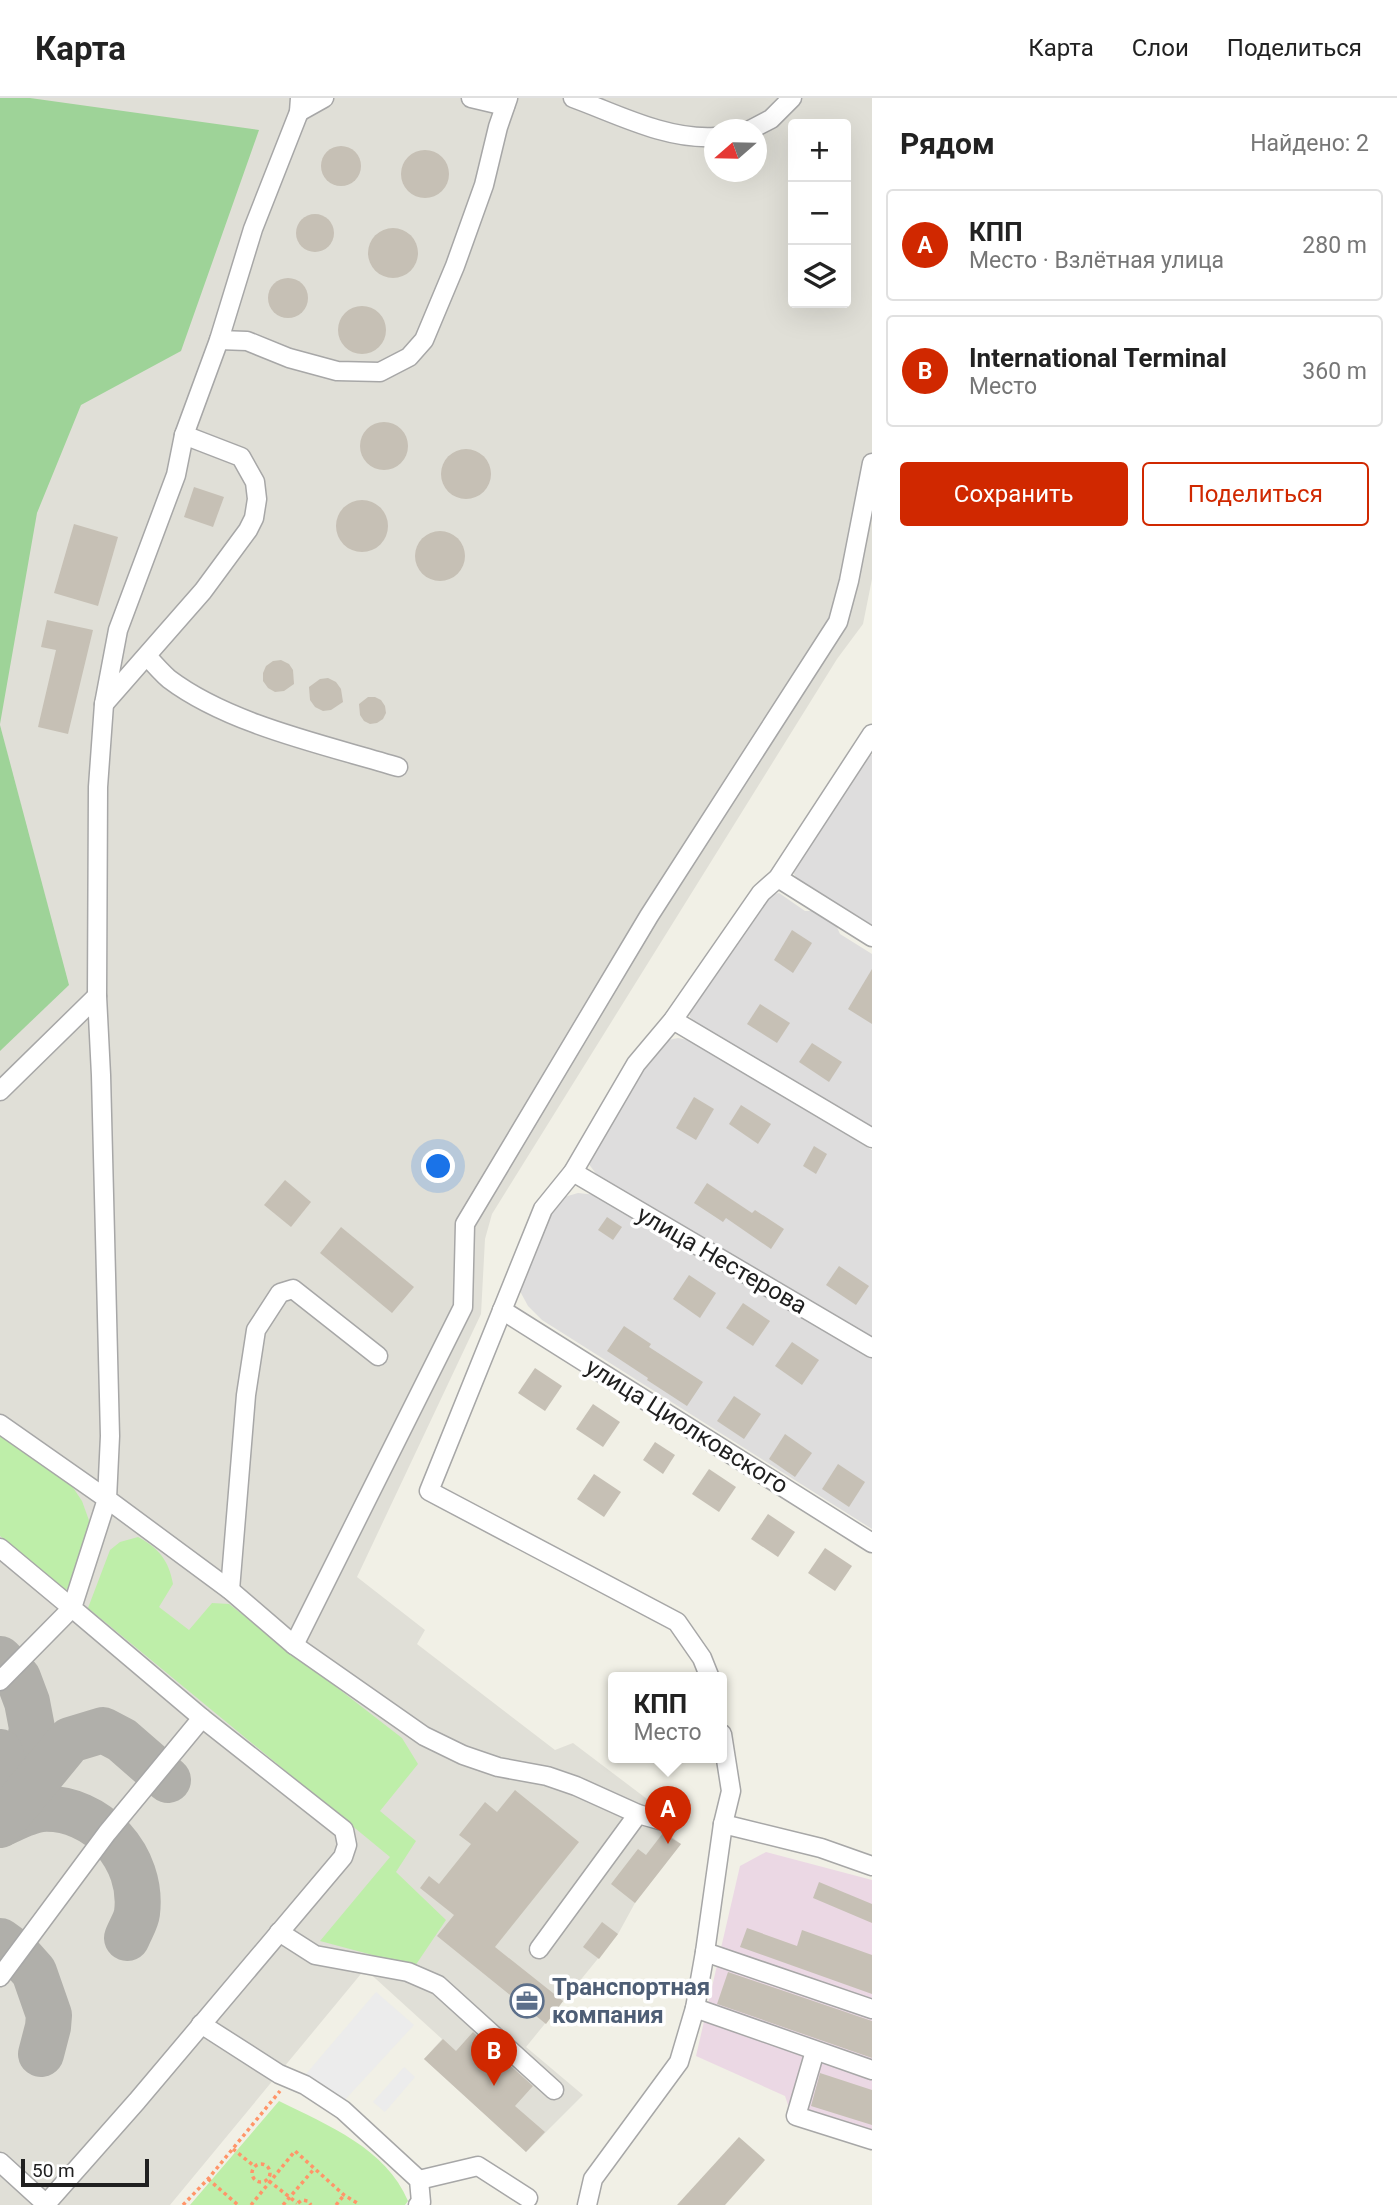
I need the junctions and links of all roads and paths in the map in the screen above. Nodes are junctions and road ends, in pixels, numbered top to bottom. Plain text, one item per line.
1 (324, 98) edge
2 (471, 98) edge
3 (573, 98) edge
4 (792, 98) edge
5 (506, 102) edge
6 (300, 105) edge
7 (767, 121) edge
8 (704, 138) edge
9 (219, 340) junction
10 (184, 435) junction
11 (872, 463) edge
12 (146, 656) junction
13 (104, 704) junction
14 (870, 742) edge
15 (398, 767) dead end
16 (778, 878) junction
17 (872, 937) edge
18 (97, 996) junction
19 (673, 1020) junction
20 (0, 1091) edge
21 (872, 1138) edge
22 (573, 1172) junction
23 (502, 1310) junction
24 (872, 1349) edge
25 (378, 1356) dead end
26 (0, 1424) edge
27 (107, 1499) junction
28 (872, 1543) edge
29 (0, 1548) edge
30 (230, 1590) junction
31 (72, 1608) junction
32 (294, 1646) junction
33 (708, 1672) edge
34 (0, 1681) edge
35 (202, 1717) junction
36 (727, 1763) edge
37 (638, 1814) junction
38 (670, 1823) dead end
39 (723, 1824) junction
40 (872, 1866) edge
41 (279, 1932) junction
42 (539, 1949) dead end
43 (705, 1952) junction
44 (0, 1977) edge
45 (695, 2008) junction
46 (872, 2009) edge
47 (201, 2024) junction
48 (815, 2051) junction
49 (872, 2070) edge
50 (289, 2078) junction
51 (555, 2090) dead end
52 (872, 2140) edge
53 (233, 2149) junction
54 (0, 2162) edge
55 (254, 2166) junction
56 (314, 2169) junction
57 (208, 2179) junction
58 (419, 2180) junction
59 (269, 2181) junction
60 (344, 2195) junction
61 (289, 2198) junction
62 (528, 2198) dead end
63 (357, 2203) dead end
64 (297, 2204) edge
65 (46, 2205) edge
66 (183, 2205) edge
67 (238, 2205) edge
68 (251, 2205) edge
69 (284, 2205) edge
70 (311, 2205) edge
71 (336, 2205) edge
72 (418, 2205) edge
73 (587, 2205) edge

1 - 6 street
2 - 5 street
3 - 8 street
4 - 7 street
5 - 9 street
6 - 9 street
9 - 10 street
10 - 12 street
10 - 13 street
11 - 32 street
12 - 13 street
12 - 15 street
13 - 18 street
14 - 16 street
16 - 17 street
16 - 19 street
18 - 20 street
18 - 27 street
19 - 21 street
19 - 22 street
22 - 23 street
22 - 24 street, улица Нестерова
23 - 28 street, улица Циолковского
23 - 33 street
25 - 30 street
26 - 27 street
27 - 30 street
27 - 31 street
29 - 31 street
30 - 32 street
31 - 34 street
31 - 35 street
32 - 37 street
35 - 41 street
35 - 44 street
36 - 39 street
37 - 38 street
37 - 42 street
39 - 40 street
39 - 43 street
41 - 47 street
41 - 51 street
43 - 45 street
43 - 46 street
45 - 48 street
45 - 73 street
47 - 50 street
47 - 65 street
48 - 49 street
48 - 52 street
50 - 53 path
50 - 58 street
53 - 55 path
53 - 57 path
54 - 65 street
55 - 59 path
55 - 59 path
56 - 59 path
56 - 60 path
56 - 61 path
57 - 66 path
57 - 67 path
58 - 62 street
58 - 72 street
59 - 61 path
59 - 68 path
60 - 63 path
60 - 71 path
61 - 64 path
61 - 69 path
64 - 70 path

